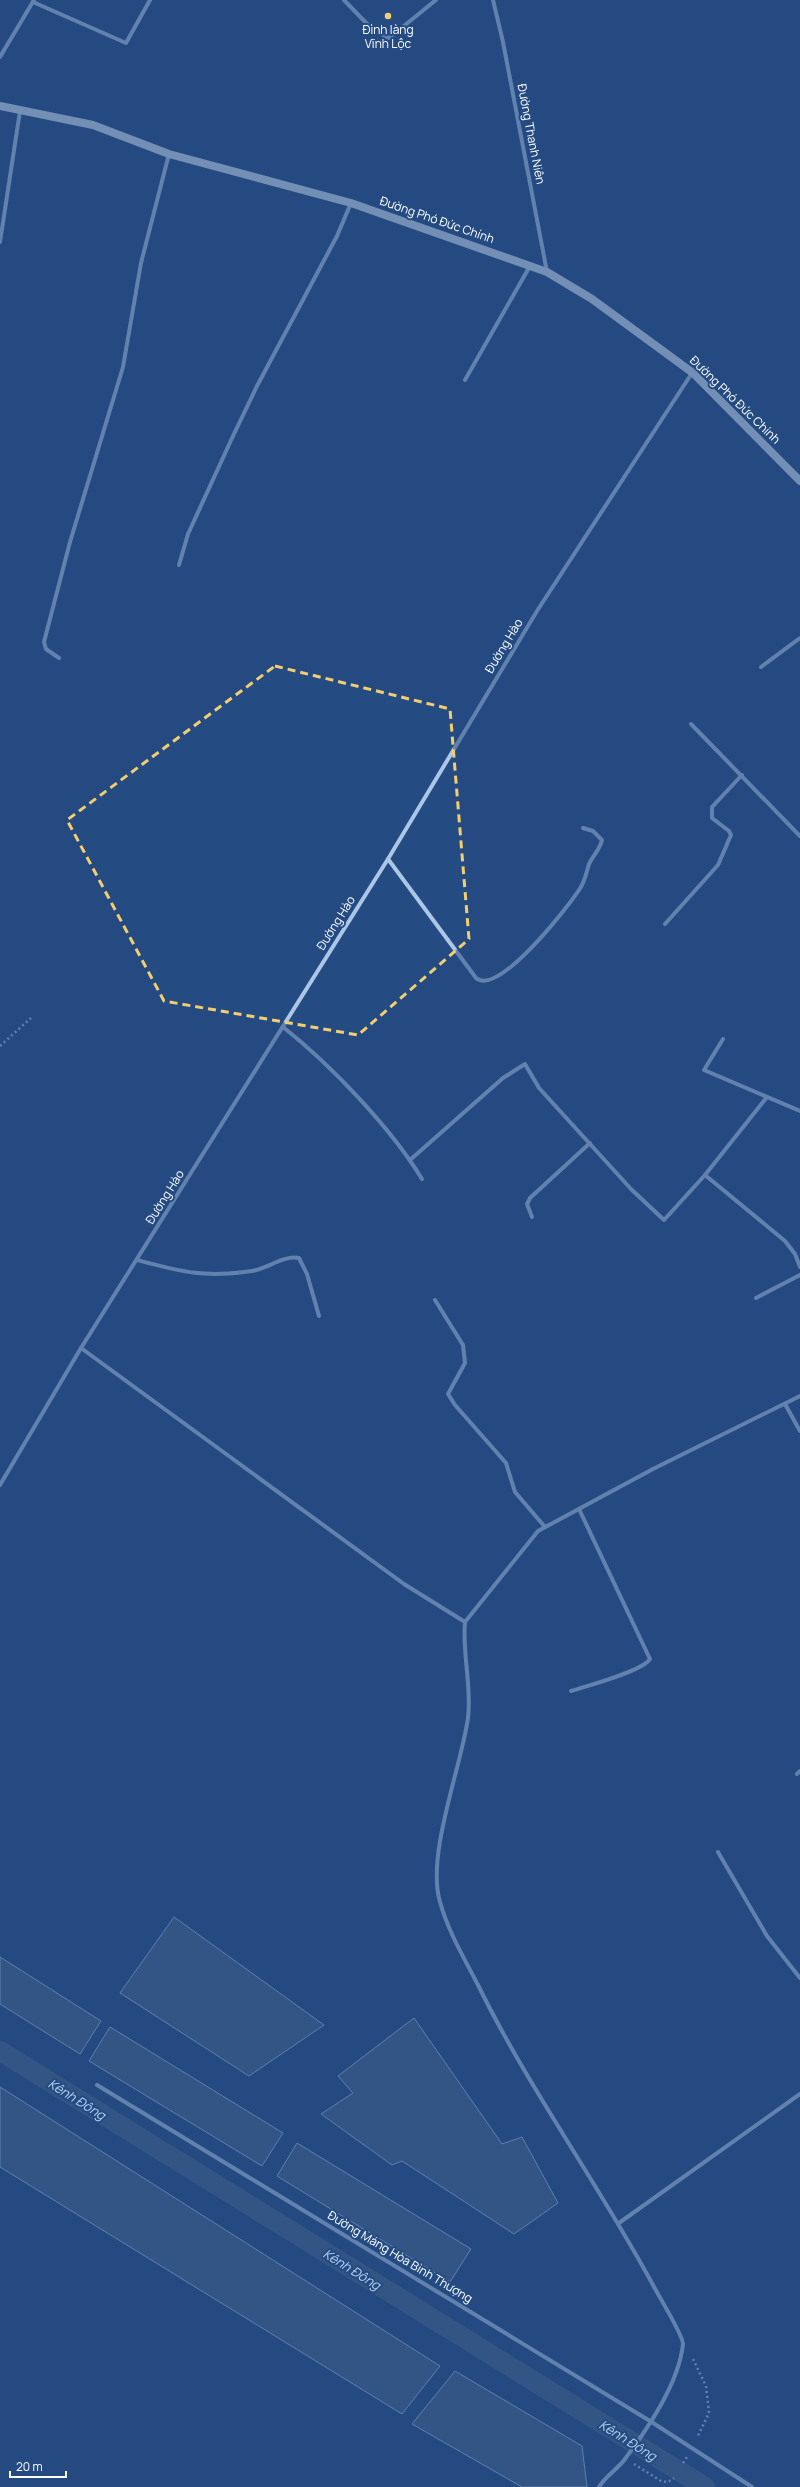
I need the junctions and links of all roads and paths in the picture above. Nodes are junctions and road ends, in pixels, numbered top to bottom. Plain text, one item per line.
1 (150, 0) edge
2 (344, 0) edge
3 (436, 0) edge
4 (493, 0) edge
5 (34, 1) edge
6 (0, 57) edge
7 (0, 106) edge
8 (20, 111) junction
9 (169, 154) junction
10 (351, 203) junction
11 (0, 242) edge
12 (530, 266) junction
13 (546, 272) junction
14 (693, 373) junction
15 (465, 380) dead end
16 (800, 482) edge
17 (179, 565) dead end
18 (800, 638) edge
19 (59, 658) dead end
20 (761, 667) dead end
21 (691, 724) dead end
22 (742, 775) junction
23 (583, 828) dead end
24 (800, 836) edge
25 (388, 859) junction
26 (665, 924) dead end
27 (30, 1018) dead end
28 (284, 1027) junction
29 (723, 1038) dead end
30 (0, 1046) edge
31 (768, 1096) junction
32 (800, 1111) edge
33 (590, 1143) junction
34 (410, 1160) junction
35 (705, 1175) junction
36 (422, 1179) dead end
37 (532, 1217) dead end
38 (137, 1260) junction
39 (800, 1267) edge
40 (800, 1275) edge
41 (756, 1298) dead end
42 (435, 1300) dead end
43 (319, 1316) dead end
44 (81, 1348) junction
45 (800, 1396) edge
46 (785, 1404) junction
47 (800, 1431) edge
48 (0, 1485) edge
49 (579, 1509) junction
50 (545, 1527) junction
51 (465, 1622) junction
52 (571, 1691) dead end
53 (718, 1852) dead end
54 (800, 1978) edge
55 (97, 2085) dead end
56 (800, 2094) edge
57 (619, 2223) junction
58 (683, 2341) junction
59 (649, 2423) junction
60 (692, 2448) junction
61 (622, 2463) junction
62 (683, 2463) dead end
63 (674, 2478) dead end
64 (599, 2487) edge
65 (752, 2487) edge

1 - 5 street
2 - 3 street
4 - 13 street, Đường Thanh Niên
5 - 6 street
7 - 8 main road, Đường Phó Đức Chính
8 - 9 main road, Đường Phó Đức Chính
8 - 11 street
9 - 10 main road, Đường Phó Đức Chính
9 - 19 street
10 - 12 main road, Đường Phó Đức Chính
10 - 17 street
12 - 13 main road, Đường Phó Đức Chính
12 - 15 street
13 - 14 main road, Đường Phó Đức Chính
14 - 16 main road, Đường Phó Đức Chính
14 - 25 street, Đường Hào
18 - 20 street
21 - 22 street
22 - 24 street
22 - 26 street
23 - 25 street
25 - 28 street, Đường Hào
27 - 30 path
28 - 34 street
28 - 38 street, Đường Hào
29 - 31 street
31 - 32 street
31 - 35 street
33 - 34 street
33 - 35 street
33 - 37 street
34 - 36 street
35 - 39 street
38 - 43 street
38 - 44 street, Đường Hào
40 - 41 street
42 - 50 street
44 - 48 street, Đường Hào
44 - 51 street
45 - 46 street
46 - 47 street
46 - 49 street
49 - 50 street
49 - 52 street
50 - 51 street
51 - 57 street
53 - 54 street
55 - 59 street, Đường Máng Hòa Bình Thượng
56 - 57 street
57 - 58 street
58 - 59 street
58 - 60 path
59 - 60 street, Đường Máng Hòa Bình Thượng
59 - 61 street
60 - 62 path
60 - 65 street, Đường Máng Hòa Bình Thượng
61 - 63 path
61 - 64 street

